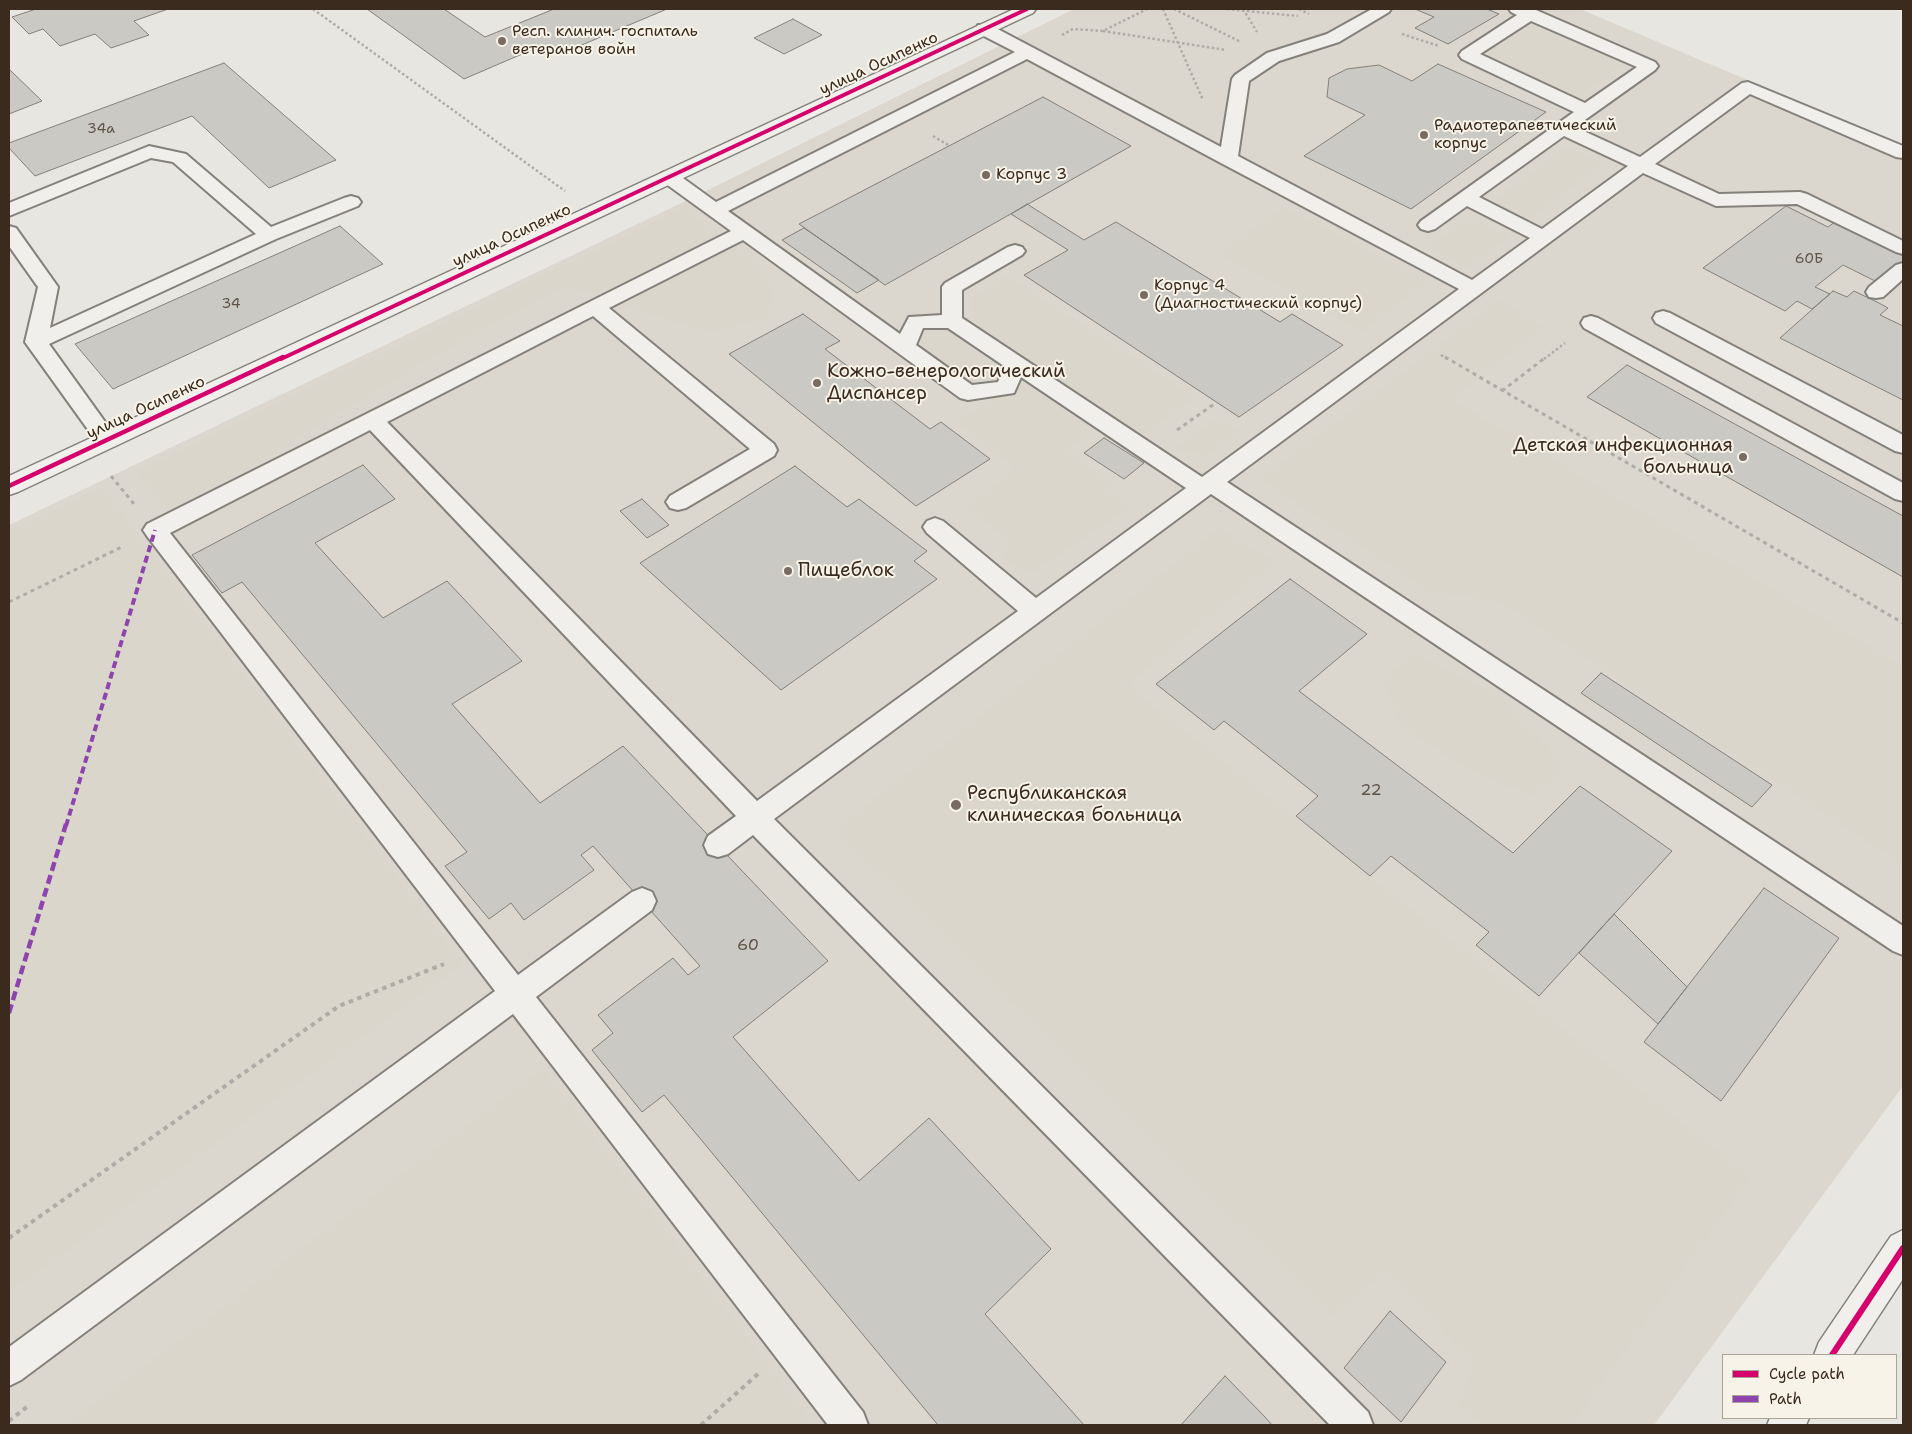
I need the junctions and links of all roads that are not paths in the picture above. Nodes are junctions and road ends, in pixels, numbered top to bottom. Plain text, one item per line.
1 (1027, 9) edge
2 (1383, 9) edge
3 (1524, 12) edge
4 (984, 29) junction
5 (1028, 52) junction
6 (1587, 111) junction
7 (1562, 128) junction
8 (1903, 153) edge
9 (1228, 159) junction
10 (1642, 165) junction
11 (669, 177) junction
12 (1465, 198) junction
13 (350, 202) dead end
14 (9, 210) edge
15 (715, 210) junction
16 (1428, 225) dead end
17 (745, 231) junction
18 (9, 232) edge
19 (269, 235) junction
20 (1544, 238) junction
21 (1903, 248) edge
22 (1016, 251) dead end
23 (1903, 269) edge
24 (1474, 289) junction
25 (1876, 292) dead end
26 (595, 307) junction
27 (1663, 318) dead end
28 (952, 321) junction
29 (1591, 323) road end
30 (36, 342) junction
31 (904, 346) junction
32 (1015, 365) junction
33 (373, 420) junction
34 (107, 440) junction
35 (1903, 446) edge
36 (1206, 485) junction
37 (9, 486) edge
38 (1903, 493) edge
39 (678, 502) dead end
40 (935, 527) dead end
41 (1036, 612) junction
42 (756, 819) junction
43 (718, 846) dead end
44 (642, 901) dead end
45 (1903, 942) edge
46 (516, 994) junction
47 (1903, 1248) edge
48 (1833, 1354) edge
49 (9, 1368) edge
50 (850, 1425) edge
51 (1355, 1425) edge

1 - 4 street, улица Осипенко
2 - 9 lane
3 - 6 lane
3 - 6 lane
4 - 5 lane
4 - 11 street, улица Осипенко
5 - 9 lane
5 - 15 lane
6 - 7 lane
7 - 10 lane
7 - 12 lane
8 - 10 lane
9 - 24 lane
10 - 20 lane
10 - 21 lane
11 - 15 lane
11 - 34 street, улица Осипенко
12 - 16 lane
12 - 20 lane
13 - 19 lane
14 - 19 lane
15 - 17 lane
17 - 26 lane
17 - 31 lane
18 - 30 lane
19 - 30 lane
20 - 24 lane
22 - 28 lane
23 - 25 lane
24 - 36 lane
26 - 33 lane
26 - 39 lane
27 - 35 lane
28 - 31 lane
28 - 32 lane
29 - 38 lane
30 - 34 lane
31 - 32 lane
32 - 36 lane
33 - 42 lane
33 - 46 lane
34 - 37 street, улица Осипенко
36 - 41 lane
36 - 45 lane
40 - 41 lane
41 - 42 lane
42 - 43 lane
42 - 51 lane
44 - 46 lane
46 - 49 lane
46 - 50 lane
47 - 48 street

